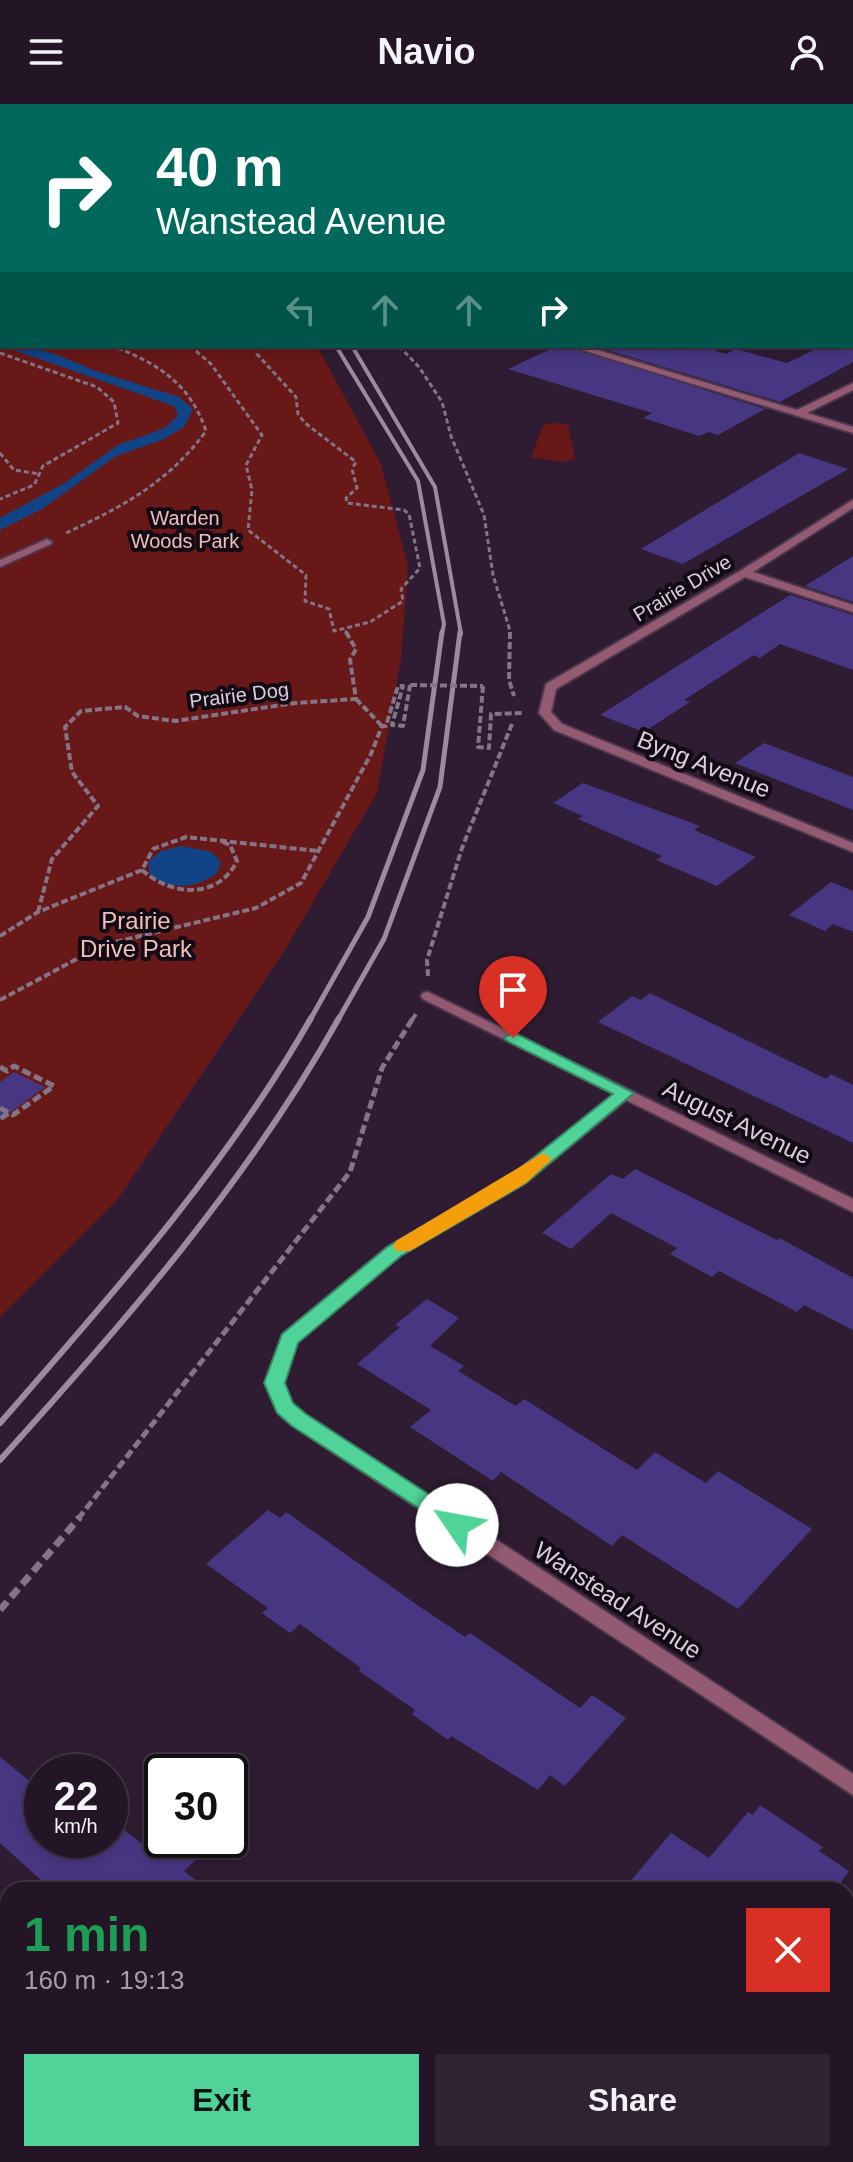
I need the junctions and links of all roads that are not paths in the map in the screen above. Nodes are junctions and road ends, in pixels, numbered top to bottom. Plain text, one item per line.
1 (581, 348) edge
2 (853, 386) edge
3 (797, 414) junction
4 (853, 430) edge
5 (853, 503) edge
6 (47, 542) road end
7 (0, 564) edge
8 (744, 573) junction
9 (853, 609) edge
10 (545, 713) joint
11 (853, 848) edge
12 (428, 996) road end
13 (625, 1093) junction
14 (853, 1206) edge
15 (853, 1786) edge

1 - 3 street
2 - 3 street
3 - 4 street
5 - 8 street, Prairie Drive
6 - 7 street
8 - 9 street
8 - 10 street, Prairie Drive
10 - 11 street, Byng Avenue
12 - 13 street, August Avenue
13 - 14 street, August Avenue
13 - 15 street, Wanstead Avenue

